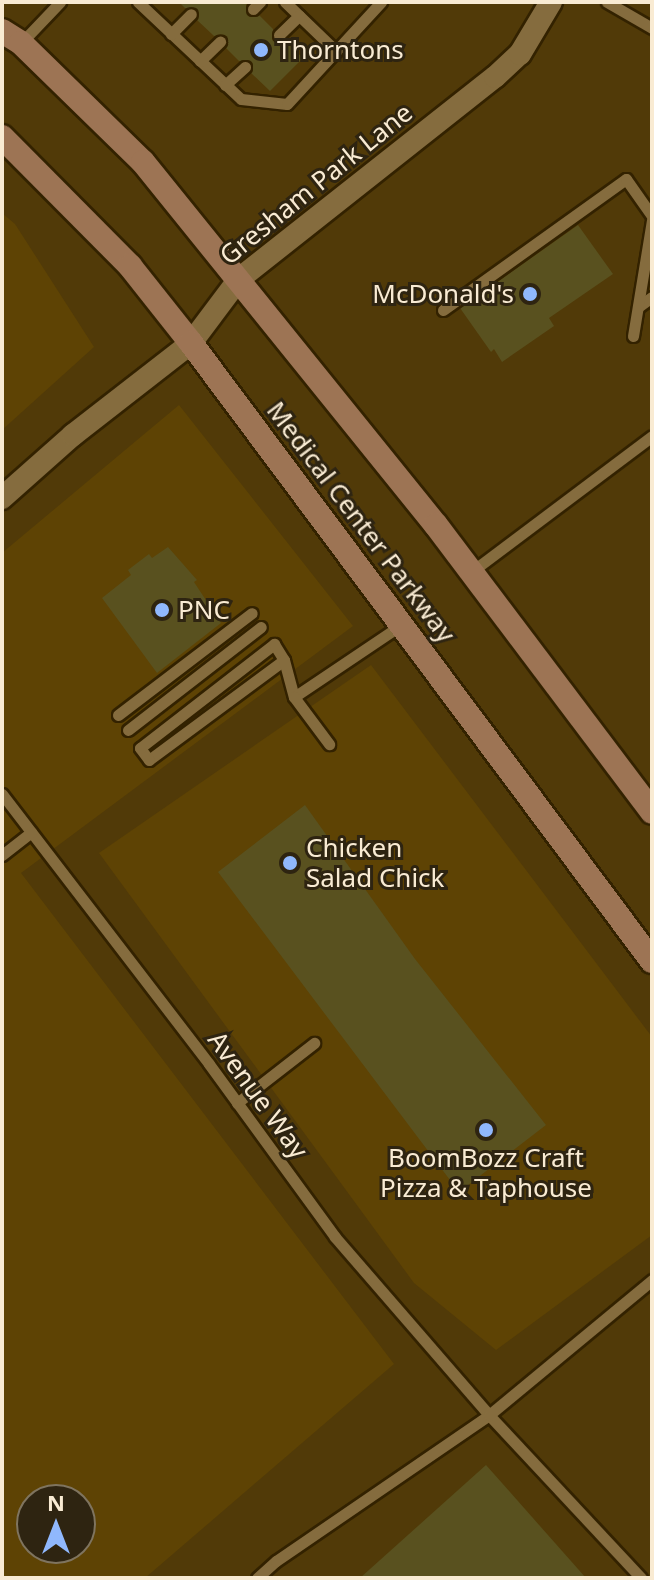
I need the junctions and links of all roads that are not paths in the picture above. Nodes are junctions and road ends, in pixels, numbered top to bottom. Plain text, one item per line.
1 (60, 2) edge
2 (285, 2) edge
3 (381, 2) edge
4 (551, 2) edge
5 (607, 2) edge
6 (142, 3) edge
7 (191, 14) dead end
8 (299, 16) junction
9 (652, 28) edge
10 (171, 34) junction
11 (279, 35) dead end
12 (11, 37) edge
13 (220, 42) dead end
14 (336, 51) junction
15 (200, 61) junction
16 (245, 67) dead end
17 (225, 85) junction
18 (2, 137) edge
19 (652, 218) edge
20 (239, 279) junction
21 (652, 297) edge
22 (638, 307) junction
23 (443, 310) dead end
24 (633, 336) dead end
25 (191, 343) junction
26 (652, 436) edge
27 (2, 498) edge
28 (471, 572) junction
29 (252, 613) dead end
30 (402, 624) junction
31 (261, 627) dead end
32 (284, 660) junction
33 (294, 697) junction
34 (118, 715) dead end
35 (128, 730) dead end
36 (329, 744) dead end
37 (2, 794) edge
38 (652, 812) edge
39 (31, 832) junction
40 (2, 855) edge
41 (652, 961) edge
42 (314, 1043) dead end
43 (237, 1103) junction
44 (652, 1280) edge
45 (489, 1415) junction
46 (257, 1578) edge
47 (641, 1578) edge

1 - 12 lane
2 - 8 lane
3 - 14 lane
4 - 20 street, Gresham Park Lane
5 - 9 lane
6 - 10 lane
7 - 10 lane
8 - 11 lane
8 - 14 lane
10 - 15 lane
12 - 20 main road, Medical Center Parkway
13 - 15 lane
14 - 17 lane
15 - 17 lane
16 - 17 lane
18 - 25 main road, Medical Center Parkway
19 - 22 lane
19 - 23 lane
20 - 25 street, Gresham Park Lane
20 - 28 main road, Medical Center Parkway
21 - 22 lane
22 - 24 lane
25 - 27 street, Gresham Park Lane
25 - 30 main road, Medical Center Parkway
26 - 28 lane
28 - 38 main road, Medical Center Parkway
29 - 34 lane
30 - 33 lane
30 - 41 main road, Medical Center Parkway
31 - 35 lane
32 - 32 lane
32 - 33 lane
33 - 36 lane
37 - 39 lane, Avenue Way
39 - 40 lane
39 - 43 lane, Avenue Way
42 - 43 lane
43 - 45 lane, Avenue Way
44 - 45 lane
45 - 46 lane
45 - 47 lane, Avenue Way

